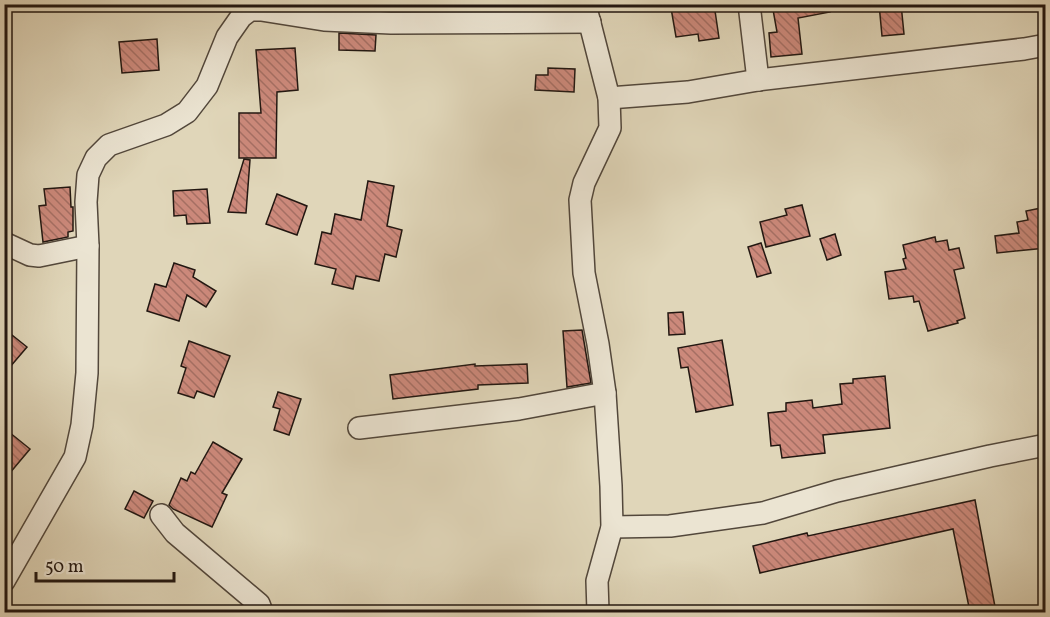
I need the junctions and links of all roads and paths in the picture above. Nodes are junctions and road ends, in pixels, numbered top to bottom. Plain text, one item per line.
1 (749, 4) edge
2 (587, 13) edge
3 (1046, 45) edge
4 (758, 80) junction
5 (609, 98) junction
6 (4, 243) edge
7 (88, 246) junction
8 (605, 393) junction
9 (359, 428) dead end
10 (1046, 445) edge
11 (161, 515) dead end
12 (612, 527) junction
13 (4, 581) edge
14 (262, 612) edge
15 (598, 612) edge

1 - 4 street
2 - 5 street
2 - 7 street
3 - 4 street
4 - 5 street
5 - 8 street
6 - 7 street
7 - 13 street
8 - 9 street
8 - 12 street
10 - 12 street
11 - 14 street
12 - 15 street

